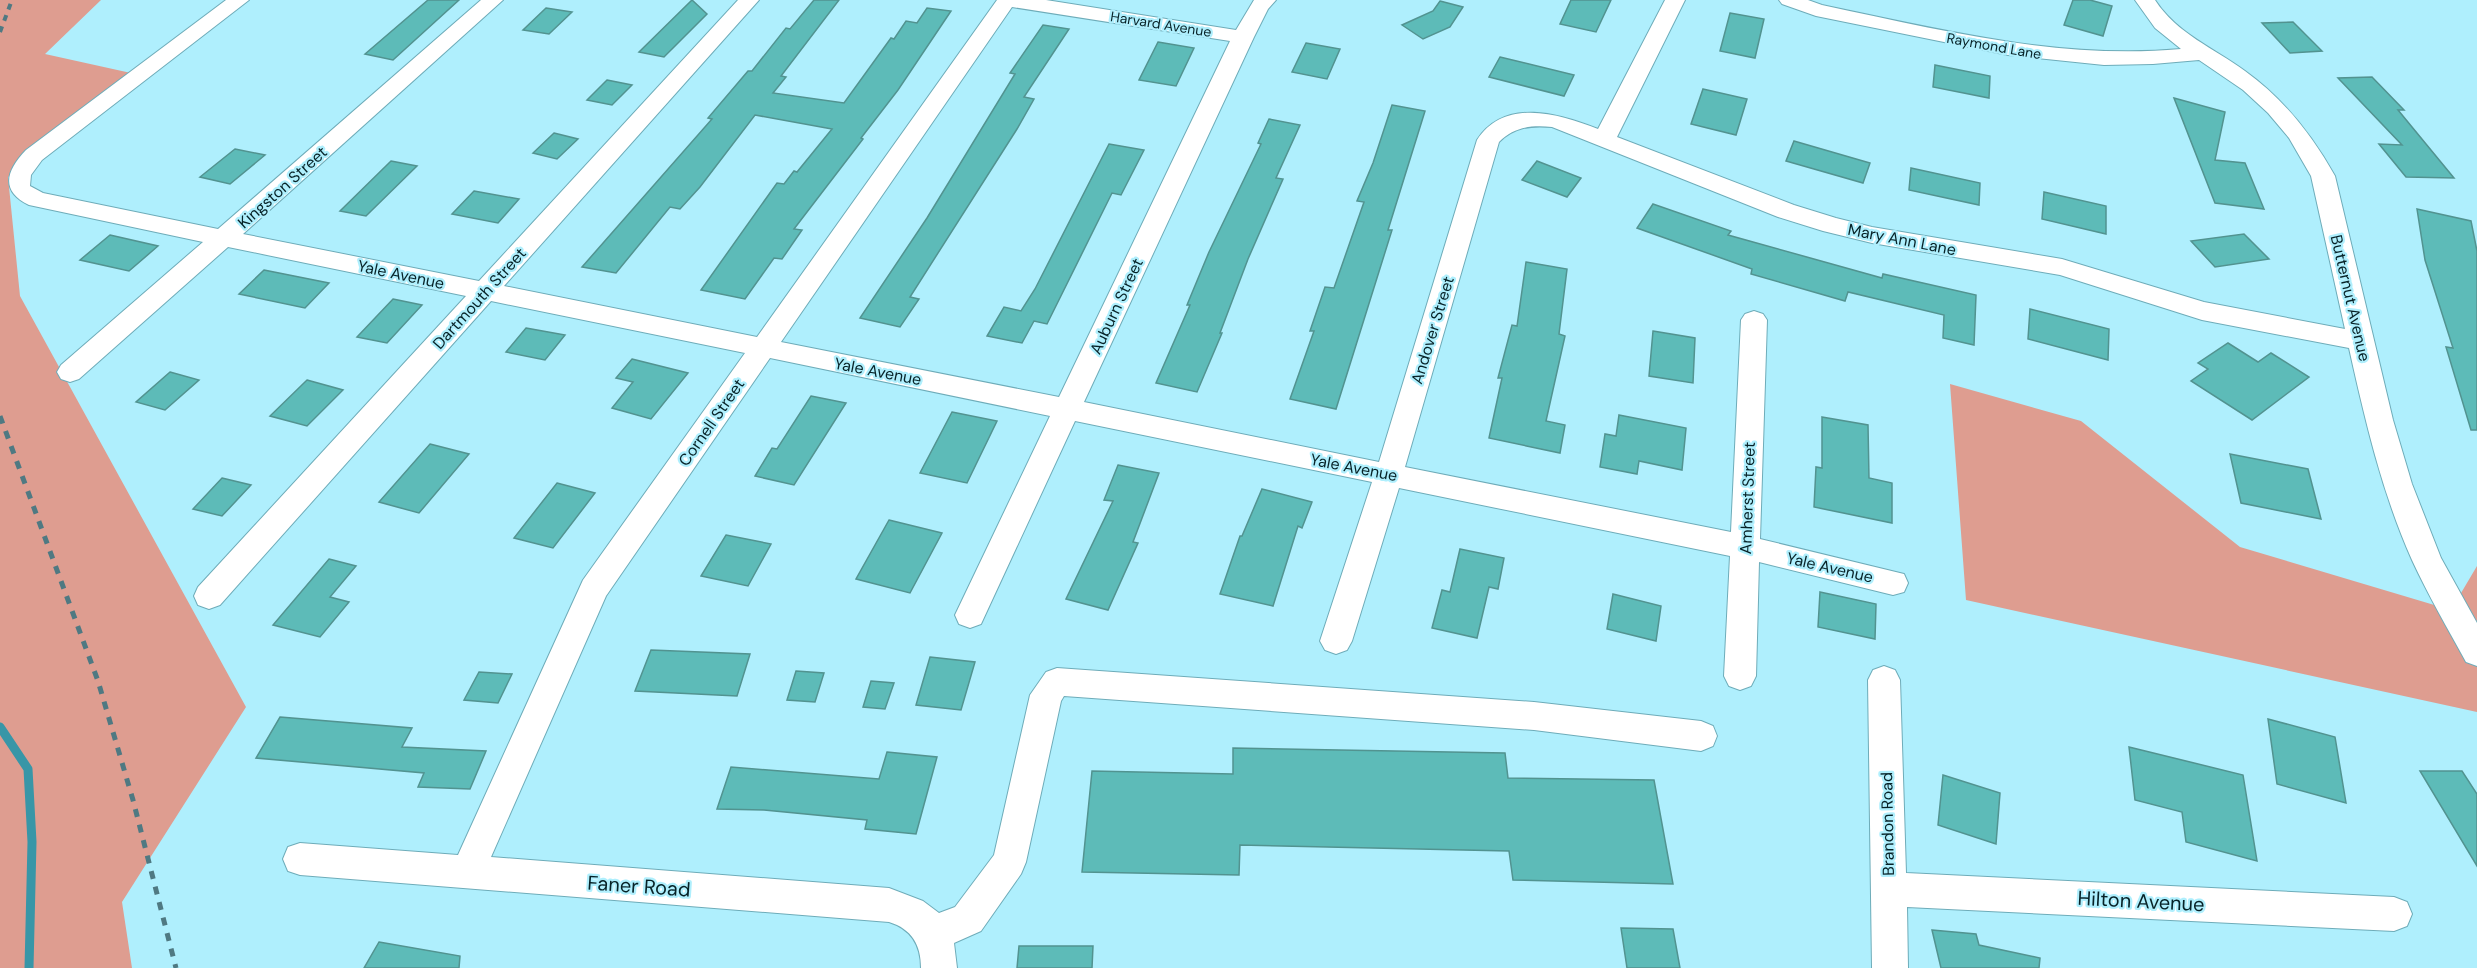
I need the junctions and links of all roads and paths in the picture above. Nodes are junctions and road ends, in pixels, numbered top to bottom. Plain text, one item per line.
1 (239, 0) edge
2 (493, 0) edge
3 (749, 0) edge
4 (1007, 0) edge
5 (1266, 0) edge
6 (1675, 0) edge
7 (1789, 0) edge
8 (2145, 0) edge
9 (1243, 37) junction
10 (2203, 53) junction
11 (1604, 140) junction
12 (225, 238) junction
13 (485, 291) junction
14 (1754, 320) dead end
15 (2361, 341) junction
16 (763, 348) junction
17 (70, 372) dead end
18 (1067, 409) junction
19 (1389, 474) junction
20 (1745, 547) junction
21 (1893, 583) dead end
22 (209, 596) dead end
23 (970, 615) dead end
24 (1336, 641) dead end
25 (2477, 653) edge
26 (1740, 676) dead end
27 (1884, 680) dead end
28 (1701, 736) dead end
29 (300, 859) dead end
30 (466, 873) junction
31 (1889, 889) junction
32 (2394, 914) dead end
33 (933, 934) junction
34 (939, 968) edge
35 (1890, 968) edge

1 - 12 street, Yale Avenue
2 - 12 street, Kingston Street
3 - 13 street, Dartmouth Street
4 - 9 street, Harvard Avenue
4 - 16 street, Cornell Street
5 - 9 street, Auburn Street
6 - 11 street
7 - 10 street, Raymond Lane
8 - 10 street, Butternut Avenue
9 - 18 street, Auburn Street
10 - 15 street, Butternut Avenue
11 - 15 street, Mary Ann Lane
11 - 19 street, Andover Street
12 - 13 street, Yale Avenue
12 - 17 street, Kingston Street
13 - 16 street, Yale Avenue
13 - 22 street, Dartmouth Street
14 - 20 street, Amherst Street
15 - 25 street, Butternut Avenue
16 - 18 street, Yale Avenue
16 - 30 street, Cornell Street
18 - 19 street, Yale Avenue
18 - 23 street, Auburn Street
19 - 20 street, Yale Avenue
19 - 24 street, Andover Street
20 - 21 street, Yale Avenue
20 - 26 street, Amherst Street
27 - 31 street, Brandon Road
28 - 33 street
29 - 30 street, Faner Road
30 - 33 street, Faner Road
31 - 32 street, Hilton Avenue
31 - 35 street, Brandon Road
33 - 34 street

